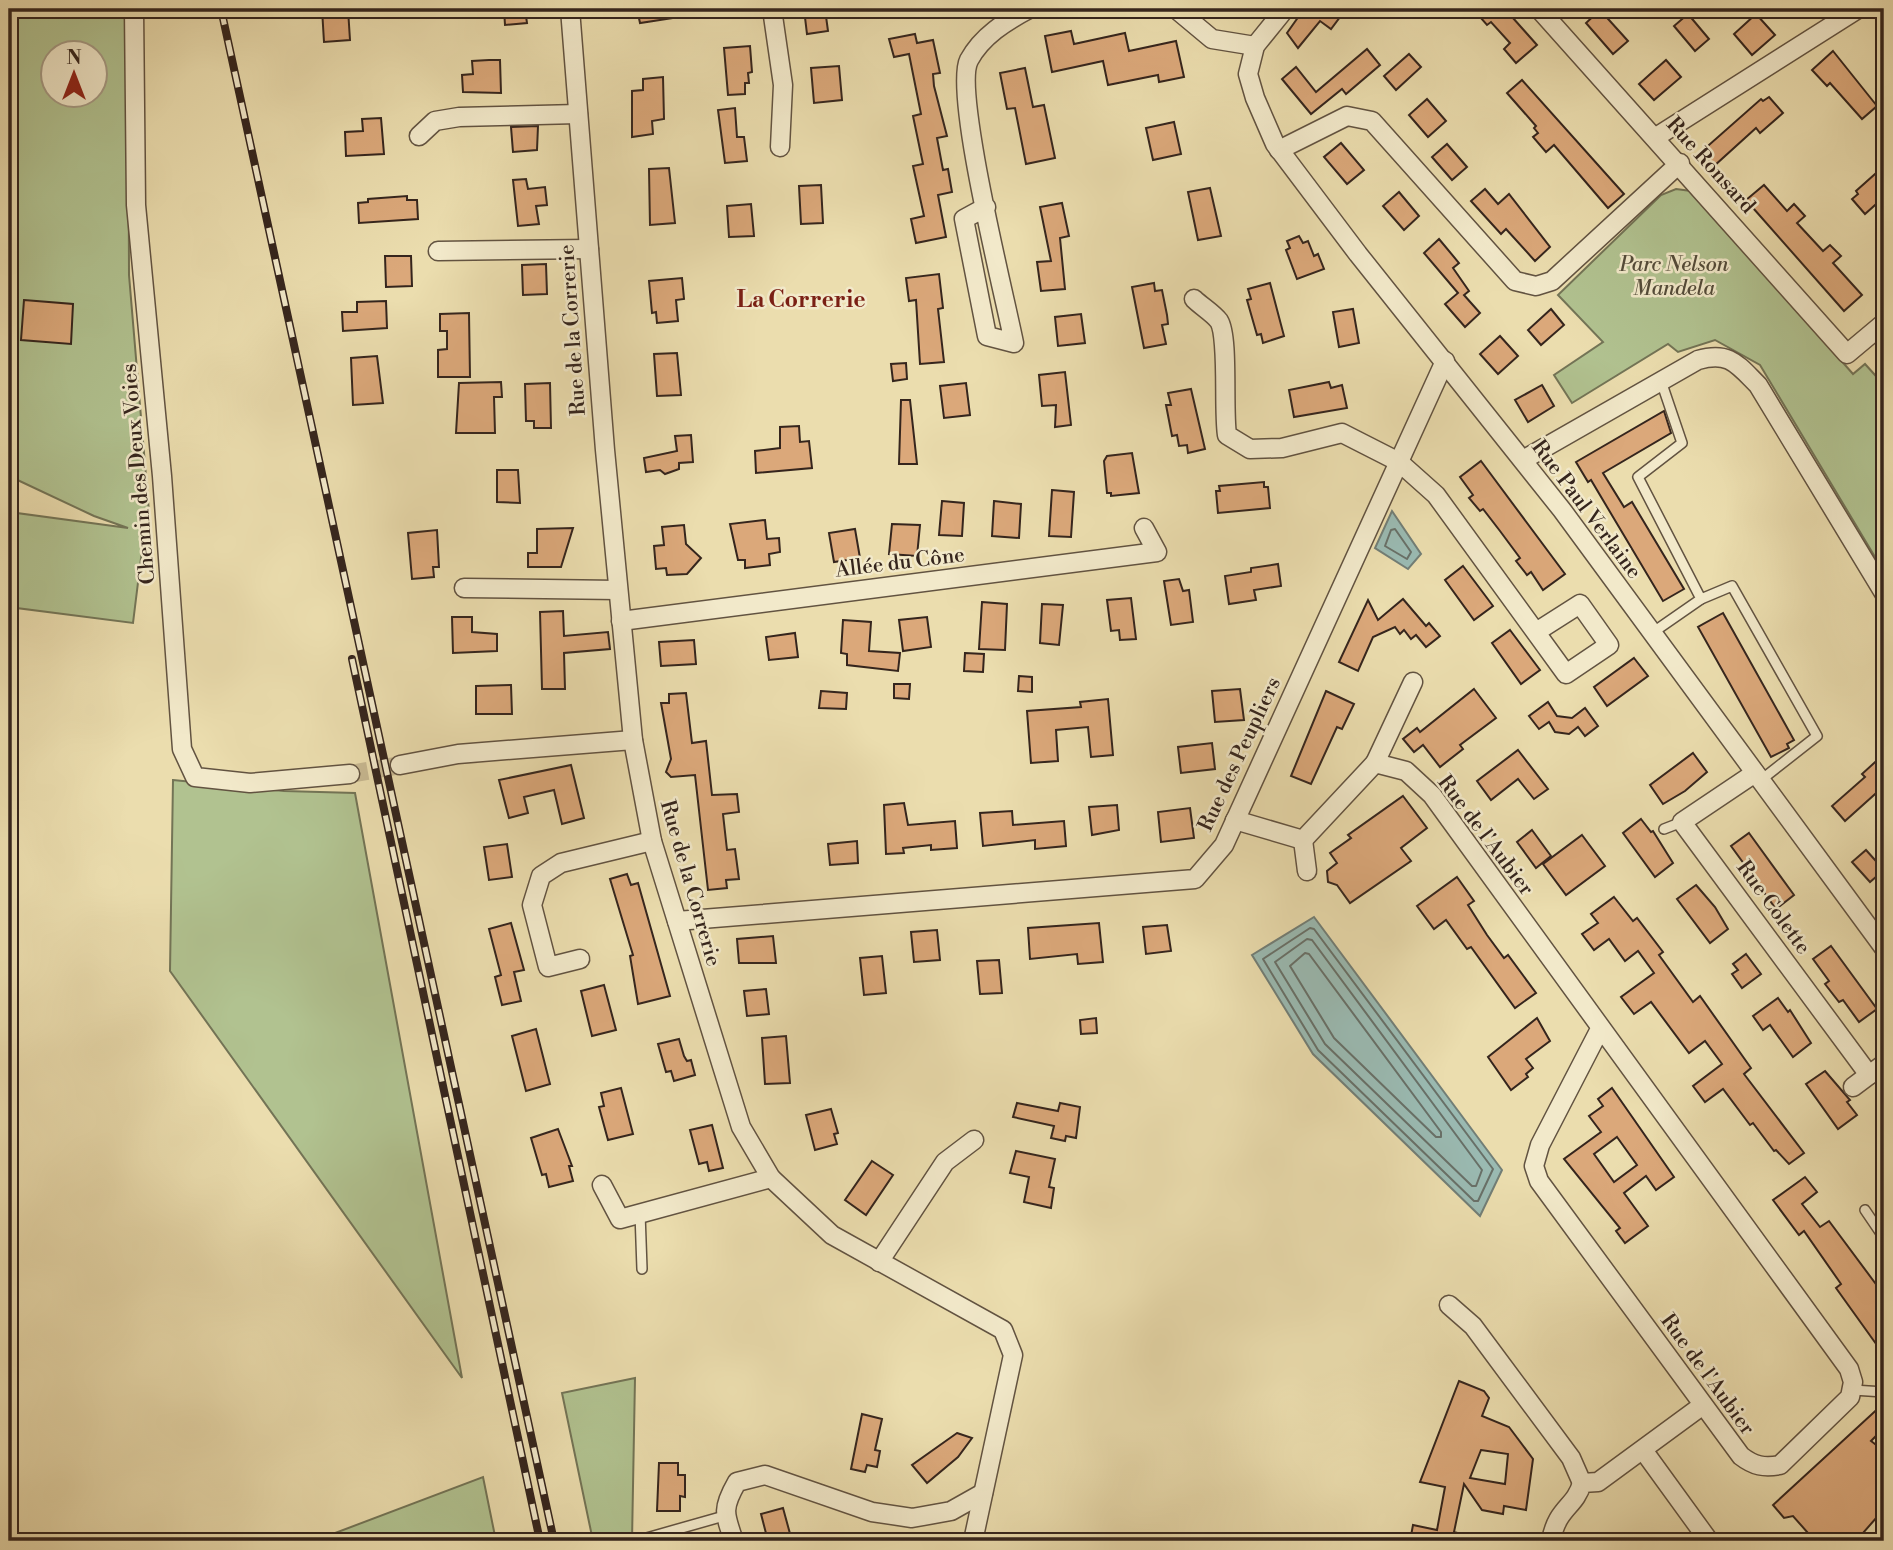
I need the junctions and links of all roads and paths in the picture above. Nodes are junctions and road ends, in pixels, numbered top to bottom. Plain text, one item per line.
1 (134, 9) edge
2 (570, 9) edge
3 (772, 9) edge
4 (1029, 9) edge
5 (1175, 9) edge
6 (1285, 9) edge
7 (1539, 9) edge
8 (1858, 9) edge
9 (1255, 46) junction
10 (578, 114) junction
11 (419, 136) dead end
12 (1656, 137) junction
13 (780, 148) dead end
14 (1279, 150) junction
15 (1680, 163) junction
16 (986, 207) junction
17 (589, 249) junction
18 (438, 251) dead end
19 (1194, 299) dead end
20 (1884, 323) edge
21 (1445, 361) junction
22 (1661, 381) junction
23 (1523, 460) junction
24 (1399, 462) junction
25 (1144, 528) dead end
26 (464, 588) dead end
27 (618, 590) junction
28 (1884, 593) edge
29 (1701, 599) junction
30 (621, 621) junction
31 (1536, 632) dead end
32 (1652, 633) junction
33 (1413, 682) dead end
34 (633, 740) junction
35 (1375, 763) junction
36 (400, 765) tunnel mouth
37 (351, 774) tunnel mouth
38 (1758, 777) junction
39 (1235, 820) junction
40 (1682, 822) junction
41 (1664, 829) dead end
42 (1303, 840) junction
43 (652, 841) junction
44 (1307, 871) dead end
45 (677, 921) junction
46 (1884, 948) edge
47 (580, 959) dead end
48 (1600, 1029) junction
49 (1884, 1064) edge
50 (1870, 1075) junction
51 (1853, 1087) dead end
52 (974, 1140) dead end
53 (771, 1178) junction
54 (602, 1185) dead end
55 (1864, 1210) dead end
56 (640, 1213) junction
57 (1883, 1235) edge
58 (879, 1262) junction
59 (642, 1269) dead end
60 (1448, 1305) dead end
61 (1853, 1391) junction
62 (1884, 1392) edge
63 (1703, 1405) junction
64 (1643, 1450) junction
65 (1582, 1483) junction
66 (983, 1493) junction
67 (724, 1516) junction
68 (636, 1541) edge
69 (734, 1541) edge
70 (973, 1541) edge
71 (1551, 1541) edge
72 (1709, 1541) edge

1 - 37 street, Chemin des Deux Voies
2 - 10 street, Rue de la Correrie
3 - 13 street
4 - 16 street
5 - 9 street
6 - 9 street
7 - 12 street, Rue Ronsard
8 - 12 street
9 - 14 street, Rue Paul Verlaine
10 - 11 street
10 - 17 street, Rue de la Correrie
12 - 15 street, Rue Ronsard
14 - 15 street
14 - 21 street, Rue Paul Verlaine
15 - 20 street, Rue Ronsard
16 - 16 street
17 - 18 street
17 - 27 street, Rue de la Correrie
19 - 24 street
21 - 23 street, Rue Paul Verlaine
21 - 24 street, Rue des Peupliers
22 - 23 street
22 - 28 street
22 - 29 lane
23 - 32 street, Rue Paul Verlaine
24 - 31 street
24 - 39 street, Rue des Peupliers
25 - 30 street, Allée du Cône
26 - 27 street
27 - 30 street, Rue de la Correrie
29 - 32 lane
29 - 38 lane
30 - 34 street, Rue de la Correrie
32 - 38 street, Rue Paul Verlaine
33 - 35 street
34 - 36 street
34 - 43 street, Rue de la Correrie
35 - 42 street
35 - 48 street, Rue de l'Aubier
38 - 40 street
38 - 46 street, Rue Paul Verlaine
39 - 42 street
39 - 45 street, Rue des Peupliers
40 - 41 lane
40 - 50 street, Rue Colette
42 - 44 street
43 - 45 street, Rue de la Correrie
43 - 47 street
45 - 53 street, Rue de la Correrie
48 - 61 street, Rue de l'Aubier
48 - 63 street, Rue de l'Aubier
49 - 50 street
50 - 51 street
52 - 58 street
53 - 56 street
53 - 58 street, Rue de la Correrie
54 - 56 street
55 - 57 lane
56 - 59 lane
58 - 66 street, Rue de la Correrie
60 - 65 street
61 - 62 lane
61 - 63 street, Rue de l'Aubier
63 - 64 street
64 - 65 street
64 - 72 street
65 - 71 street
66 - 67 street
66 - 70 street, Rue de la Correrie
67 - 68 lane
67 - 69 street

